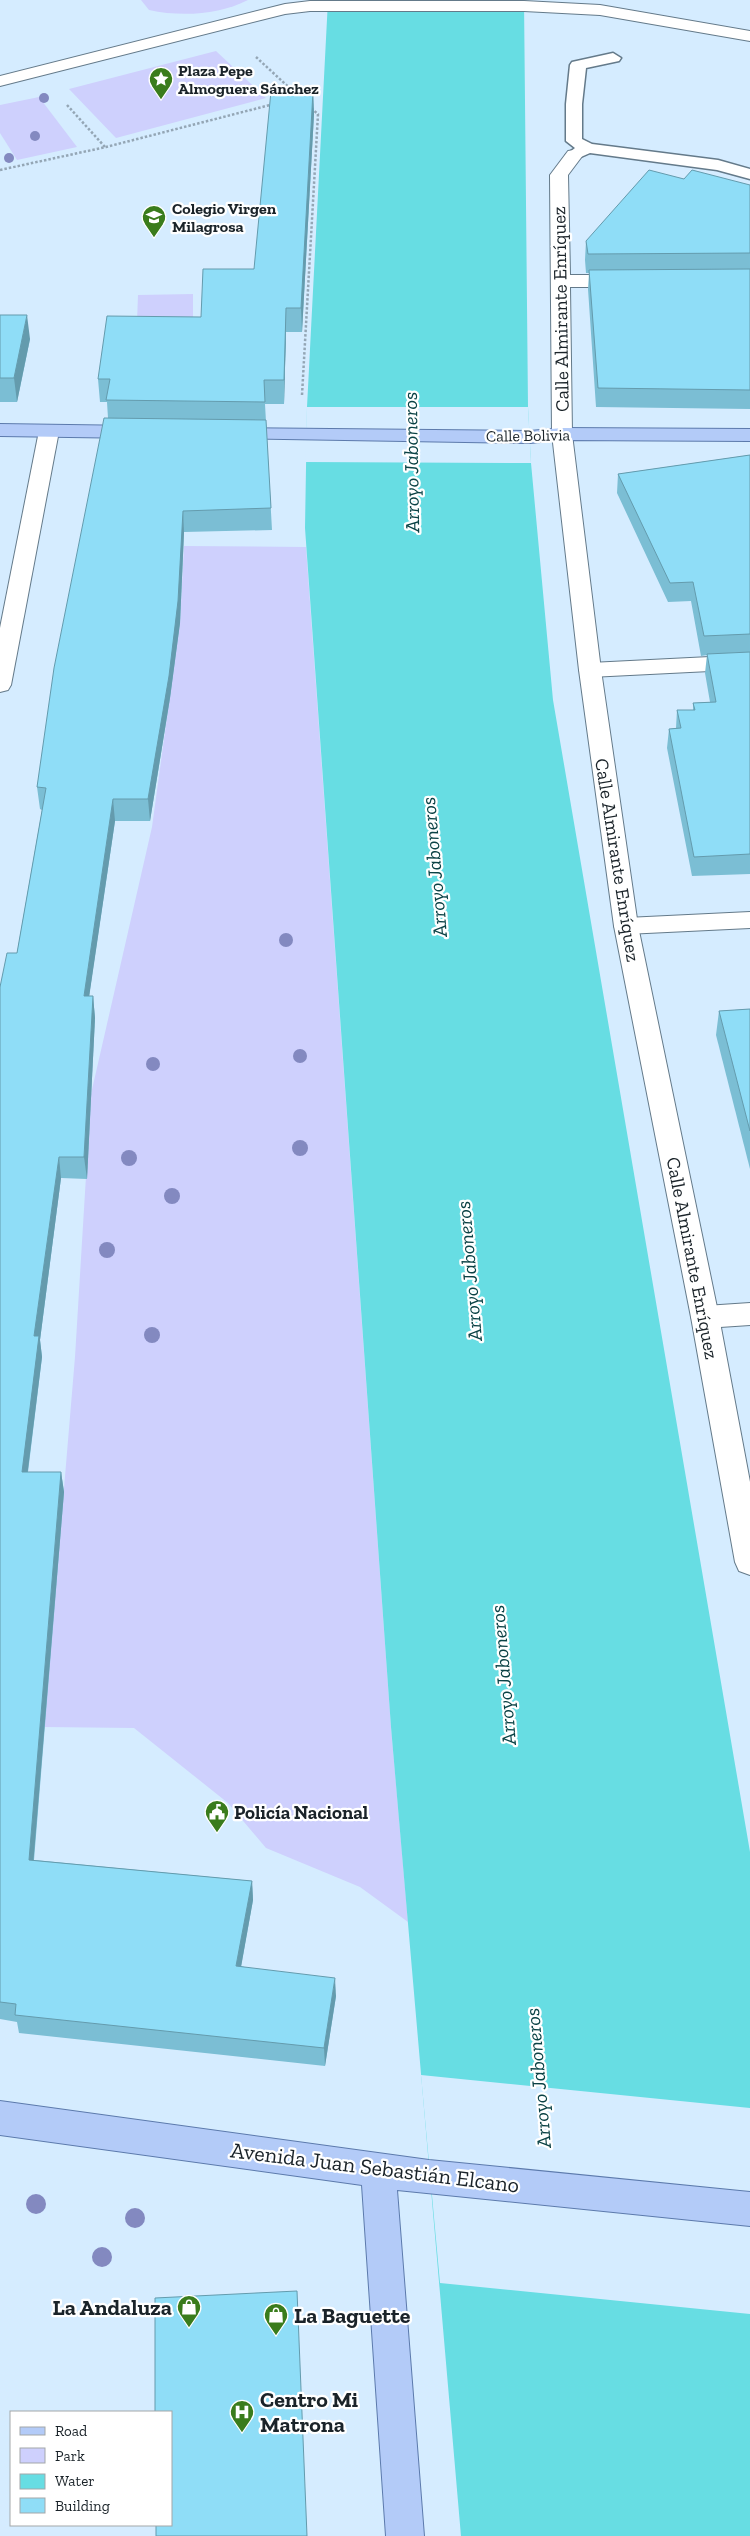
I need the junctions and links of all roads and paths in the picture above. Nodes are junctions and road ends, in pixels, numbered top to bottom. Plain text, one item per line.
1 (750, 36) edge
2 (251, 53) dead end
3 (613, 58) dead end
4 (38, 73) junction
5 (0, 81) edge
6 (299, 97) edge
7 (281, 102) edge
8 (311, 108) edge
9 (106, 147) junction
10 (581, 151) junction
11 (0, 170) edge
12 (750, 174) edge
13 (645, 280) edge
14 (560, 281) junction
15 (302, 396) dead end
16 (0, 430) edge
17 (49, 431) junction
18 (158, 432) edge
19 (207, 433) edge
20 (562, 434) junction
21 (750, 435) edge
22 (750, 662) edge
23 (590, 670) junction
24 (0, 685) edge
25 (750, 920) edge
26 (626, 926) junction
27 (750, 1314) edge
28 (705, 1317) junction
29 (750, 1562) edge
30 (0, 2118) edge
31 (378, 2170) junction
32 (750, 2209) edge
33 (405, 2536) edge

1 - 4 street
2 - 6 path
3 - 10 lane
4 - 5 street
4 - 9 path
7 - 9 path
8 - 15 path
9 - 11 path
10 - 12 lane
10 - 14 street, Calle Almirante Enríquez
13 - 14 street
14 - 20 street, Calle Almirante Enríquez
16 - 17 main road
17 - 18 main road
17 - 24 street
19 - 20 main road, Calle Bolivia
20 - 21 main road, Calle Bolivia
20 - 23 street, Calle Almirante Enríquez
22 - 23 street
23 - 26 street, Calle Almirante Enríquez
25 - 26 street
26 - 28 street, Calle Almirante Enríquez
27 - 28 street
28 - 29 street, Calle Almirante Enríquez
30 - 31 main road, Avenida Juan Sebastián Elcano
31 - 32 main road, Avenida Juan Sebastián Elcano
31 - 33 main road

